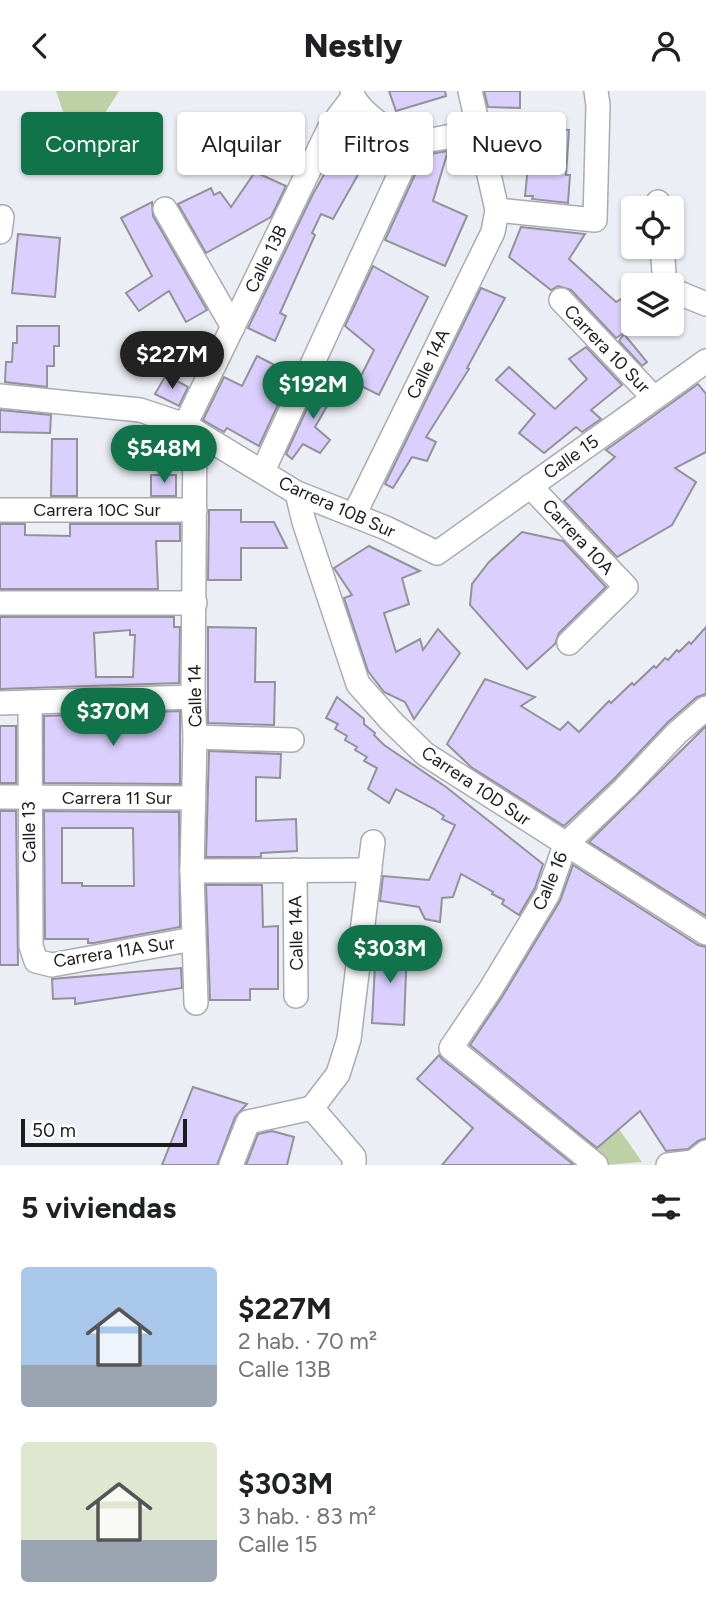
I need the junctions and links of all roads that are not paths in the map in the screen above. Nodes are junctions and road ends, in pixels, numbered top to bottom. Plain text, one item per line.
1 (470, 91) edge
2 (596, 91) edge
3 (352, 94) edge
4 (367, 112) edge
5 (475, 112) edge
6 (399, 175) edge
7 (489, 175) edge
8 (165, 209) dead end
9 (497, 210) junction
10 (684, 295) edge
11 (561, 300) dead end
12 (706, 304) edge
13 (233, 327) junction
14 (706, 361) edge
15 (0, 396) edge
16 (654, 398) junction
17 (190, 428) junction
18 (262, 471) junction
19 (530, 486) junction
20 (297, 493) junction
21 (0, 510) edge
22 (195, 510) junction
23 (354, 515) junction
24 (437, 553) joint
25 (0, 603) edge
26 (195, 603) junction
27 (569, 643) dead end
28 (193, 697) junction
29 (30, 702) junction
30 (0, 703) edge
31 (706, 708) edge
32 (195, 737) junction
33 (292, 740) dead end
34 (0, 797) edge
35 (29, 798) junction
36 (193, 798) junction
37 (373, 842) dead end
38 (565, 845) junction
39 (295, 870) junction
40 (370, 870) junction
41 (192, 871) junction
42 (706, 933) edge
43 (193, 939) junction
44 (36, 961) joint
45 (296, 996) dead end
46 (196, 1003) dead end
47 (312, 1108) junction
48 (698, 1159) edge
49 (231, 1165) edge
50 (354, 1165) edge
51 (596, 1165) edge
52 (668, 1165) edge

1 - 5 street
2 - 9 street
3 - 4 street
3 - 13 street, Calle 13B
6 - 18 street
7 - 9 street
8 - 13 street
9 - 23 street, Calle 14A
10 - 12 street
11 - 16 street, Carrera 10 Sur
13 - 17 street, Calle 13B
14 - 16 street, Calle 15
15 - 17 street, Carrera 10B Sur
16 - 19 street, Calle 15
17 - 18 street, Carrera 10B Sur
17 - 22 street, Calle 14
18 - 20 street, Carrera 10B Sur
19 - 24 street, Calle 15
19 - 27 street, Carrera 10A
20 - 23 street, Carrera 10B Sur
20 - 38 street, Carrera 10D Sur
21 - 22 street, Carrera 10C Sur
22 - 26 street, Calle 14
23 - 24 street, Carrera 10B Sur
25 - 26 street
26 - 28 street, Calle 14
28 - 29 street
28 - 32 street, Calle 14
29 - 30 street
29 - 35 street, Calle 13
31 - 38 street, Calle 16
32 - 33 street
32 - 36 street, Calle 14
34 - 35 street, Carrera 11 Sur
35 - 36 street, Carrera 11 Sur
35 - 44 street, Calle 13
36 - 41 street, Calle 14
37 - 40 street
38 - 42 street, Carrera 10D Sur
38 - 51 street, Calle 16
39 - 40 street
39 - 41 street
39 - 45 street, Calle 14A
40 - 47 street
41 - 43 street, Calle 14
43 - 44 street, Carrera 11A Sur
43 - 46 street, Calle 14
47 - 49 street
47 - 50 street
48 - 52 street

